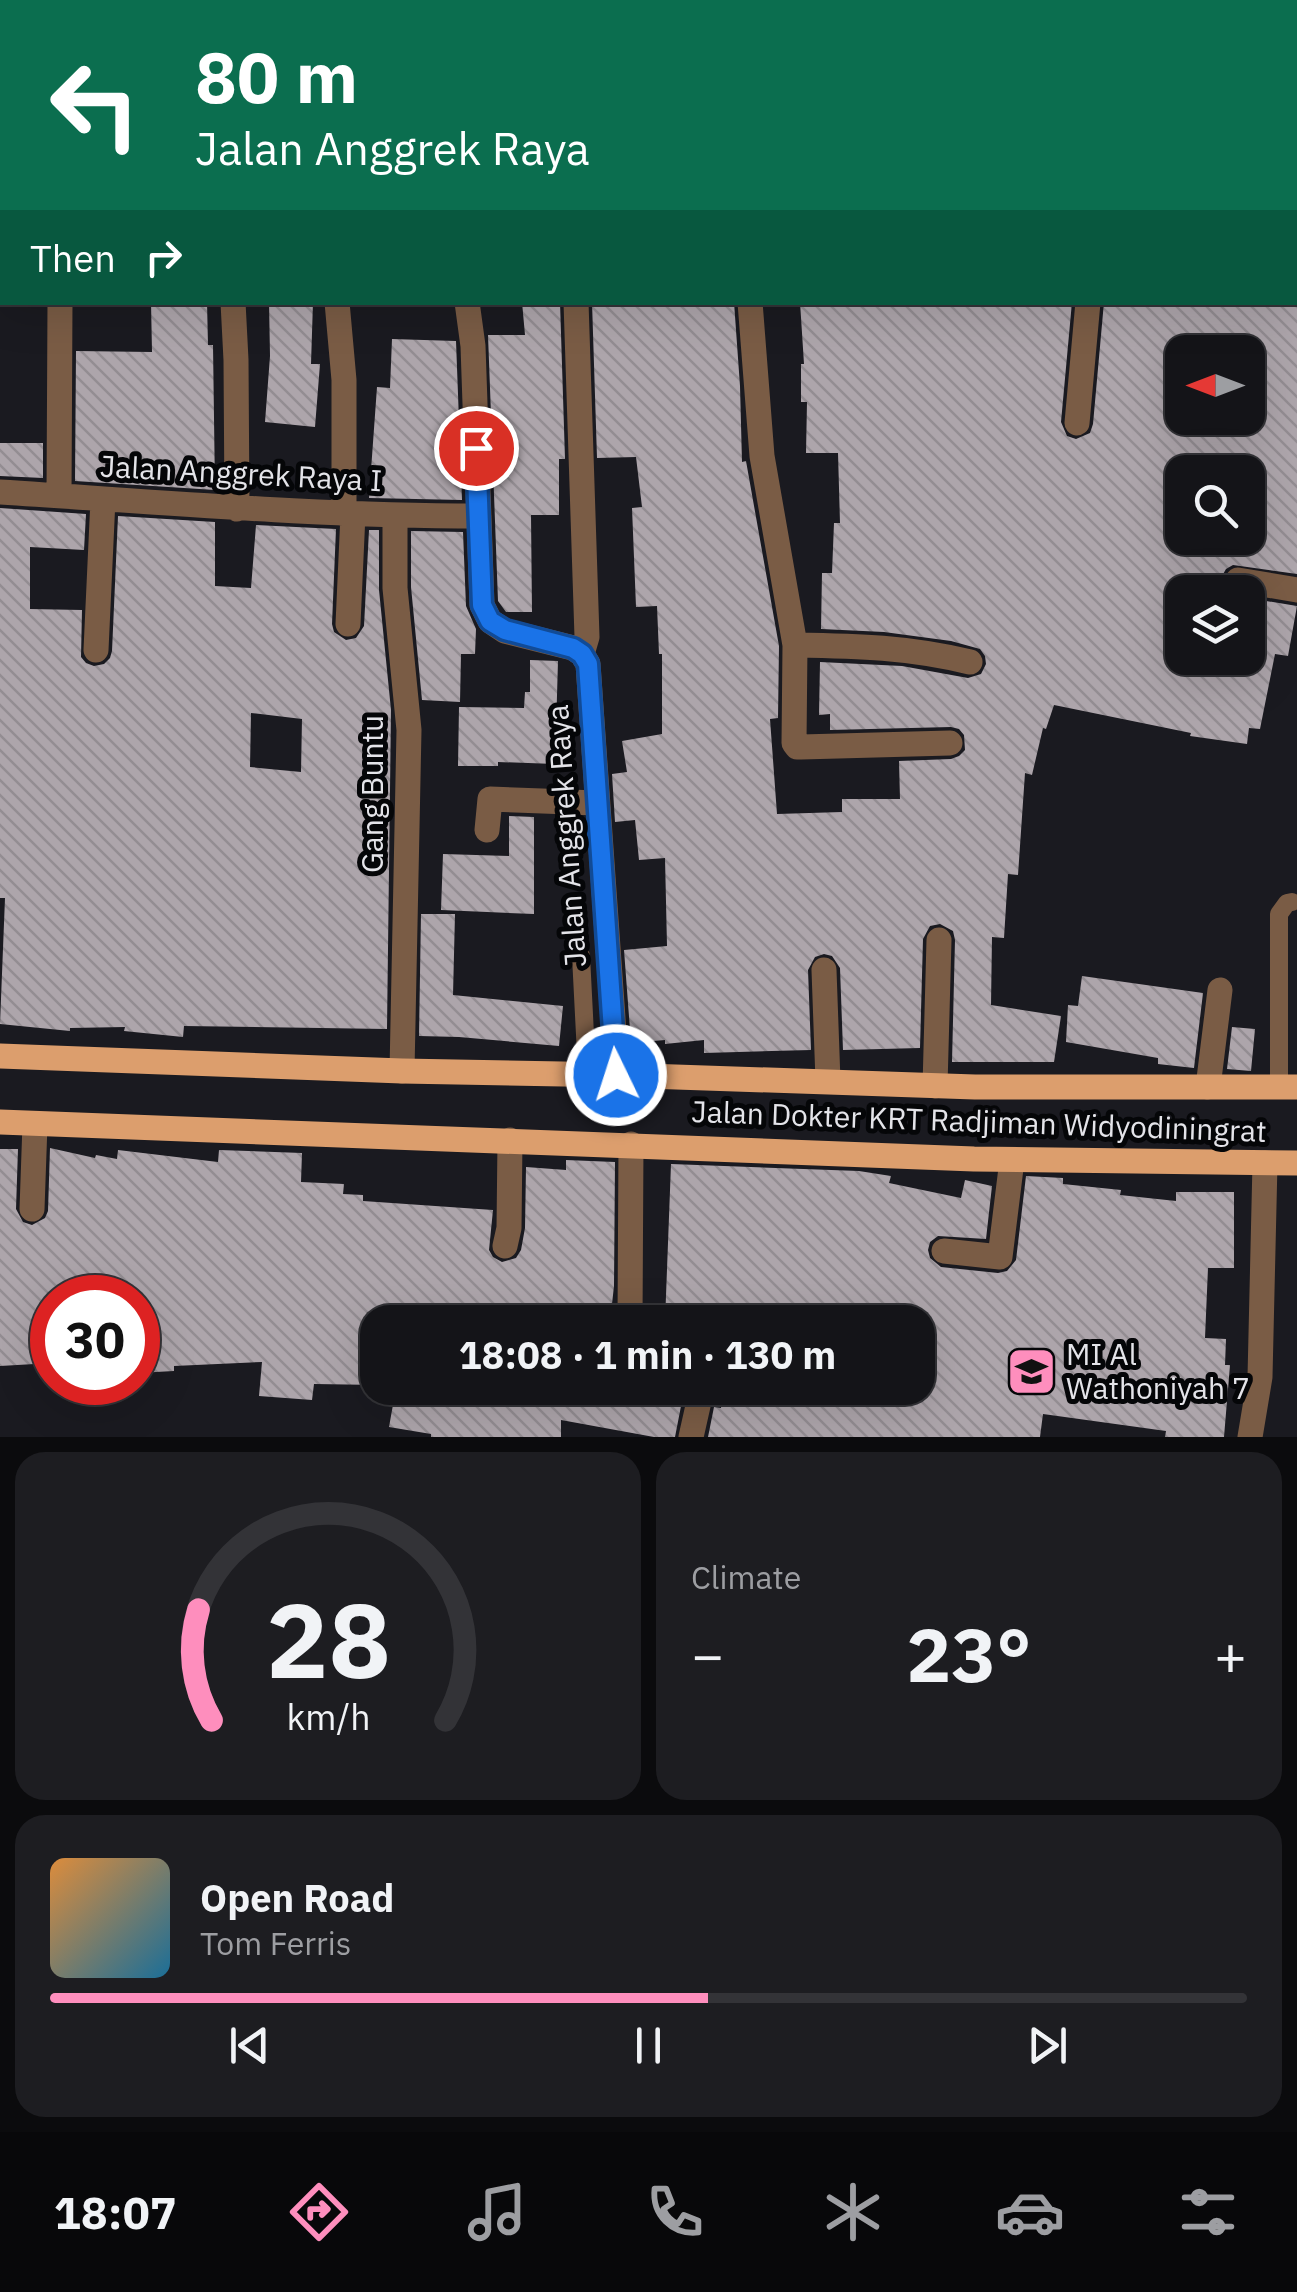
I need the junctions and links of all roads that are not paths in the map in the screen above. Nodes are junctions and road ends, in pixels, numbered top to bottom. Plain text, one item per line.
1 (60, 305) edge
2 (233, 305) edge
3 (337, 305) edge
4 (467, 305) edge
5 (576, 305) edge
6 (750, 305) edge
7 (1088, 305) edge
8 (1077, 424) dead end
9 (0, 492) edge
10 (59, 496) junction
11 (103, 499) junction
12 (237, 509) junction
13 (348, 514) junction
14 (395, 516) junction
15 (479, 516) junction
16 (1265, 585) edge
17 (1297, 590) edge
18 (348, 624) dead end
19 (795, 645) junction
20 (96, 650) dead end
21 (582, 654) junction
22 (970, 662) dead end
23 (950, 743) dead end
24 (598, 804) junction
25 (487, 830) dead end
26 (1292, 902) dead end
27 (940, 940) dead end
28 (580, 956) dead end
29 (824, 970) dead end
30 (1220, 990) dead end
31 (0, 1056) edge
32 (402, 1072) junction
33 (587, 1074) junction
34 (616, 1075) junction
35 (828, 1081) junction
36 (935, 1086) junction
37 (1208, 1086) junction
38 (1288, 1087) edge
39 (0, 1122) edge
40 (36, 1124) junction
41 (510, 1140) junction
42 (631, 1144) junction
43 (1012, 1160) junction
44 (1265, 1162) junction
45 (1297, 1163) edge
46 (32, 1209) dead end
47 (505, 1246) dead end
48 (944, 1251) dead end
49 (630, 1305) edge
50 (698, 1405) edge
51 (690, 1437) edge
52 (1250, 1437) edge

1 - 10 street
2 - 12 street
3 - 13 street
4 - 15 street
5 - 21 street, Jalan Anggrek Raya
6 - 19 street
7 - 8 street
9 - 10 street, Jalan Anggrek Raya I
10 - 11 street, Jalan Anggrek Raya I
11 - 12 street, Jalan Anggrek Raya I
11 - 20 street
12 - 13 street, Jalan Anggrek Raya I
13 - 14 street, Jalan Anggrek Raya I
13 - 18 street
14 - 15 street, Jalan Anggrek Raya I
14 - 32 street, Gang Buntu
15 - 21 street
16 - 17 street
19 - 22 street
19 - 23 street
21 - 24 street, Jalan Anggrek Raya
24 - 25 street
24 - 34 street, Jalan Anggrek Raya
26 - 38 lane
27 - 36 street
28 - 33 lane
29 - 35 street
30 - 37 street
31 - 32 main road, Jalan Dokter KRT Radjiman Widyodiningrat
32 - 33 main road, Jalan Dokter KRT Radjiman Widyodiningrat
33 - 34 main road, Jalan Dokter KRT Radjiman Widyodiningrat
34 - 35 main road, Jalan Dokter KRT Radjiman Widyodiningrat
35 - 36 main road, Jalan Dokter KRT Radjiman Widyodiningrat
36 - 37 main road, Jalan Dokter KRT Radjiman Widyodiningrat
37 - 38 main road, Jalan Dokter KRT Radjiman Widyodiningrat
39 - 40 main road, Jalan Dokter KRT Radjiman Widyodiningrat
40 - 41 main road, Jalan Dokter KRT Radjiman Widyodiningrat
40 - 46 street
41 - 42 main road, Jalan Dokter KRT Radjiman Widyodiningrat
41 - 47 street
42 - 43 main road, Jalan Dokter KRT Radjiman Widyodiningrat
42 - 49 street
43 - 44 main road, Jalan Dokter KRT Radjiman Widyodiningrat
43 - 48 street
44 - 45 main road, Jalan Dokter KRT Radjiman Widyodiningrat
44 - 52 street
50 - 51 street

